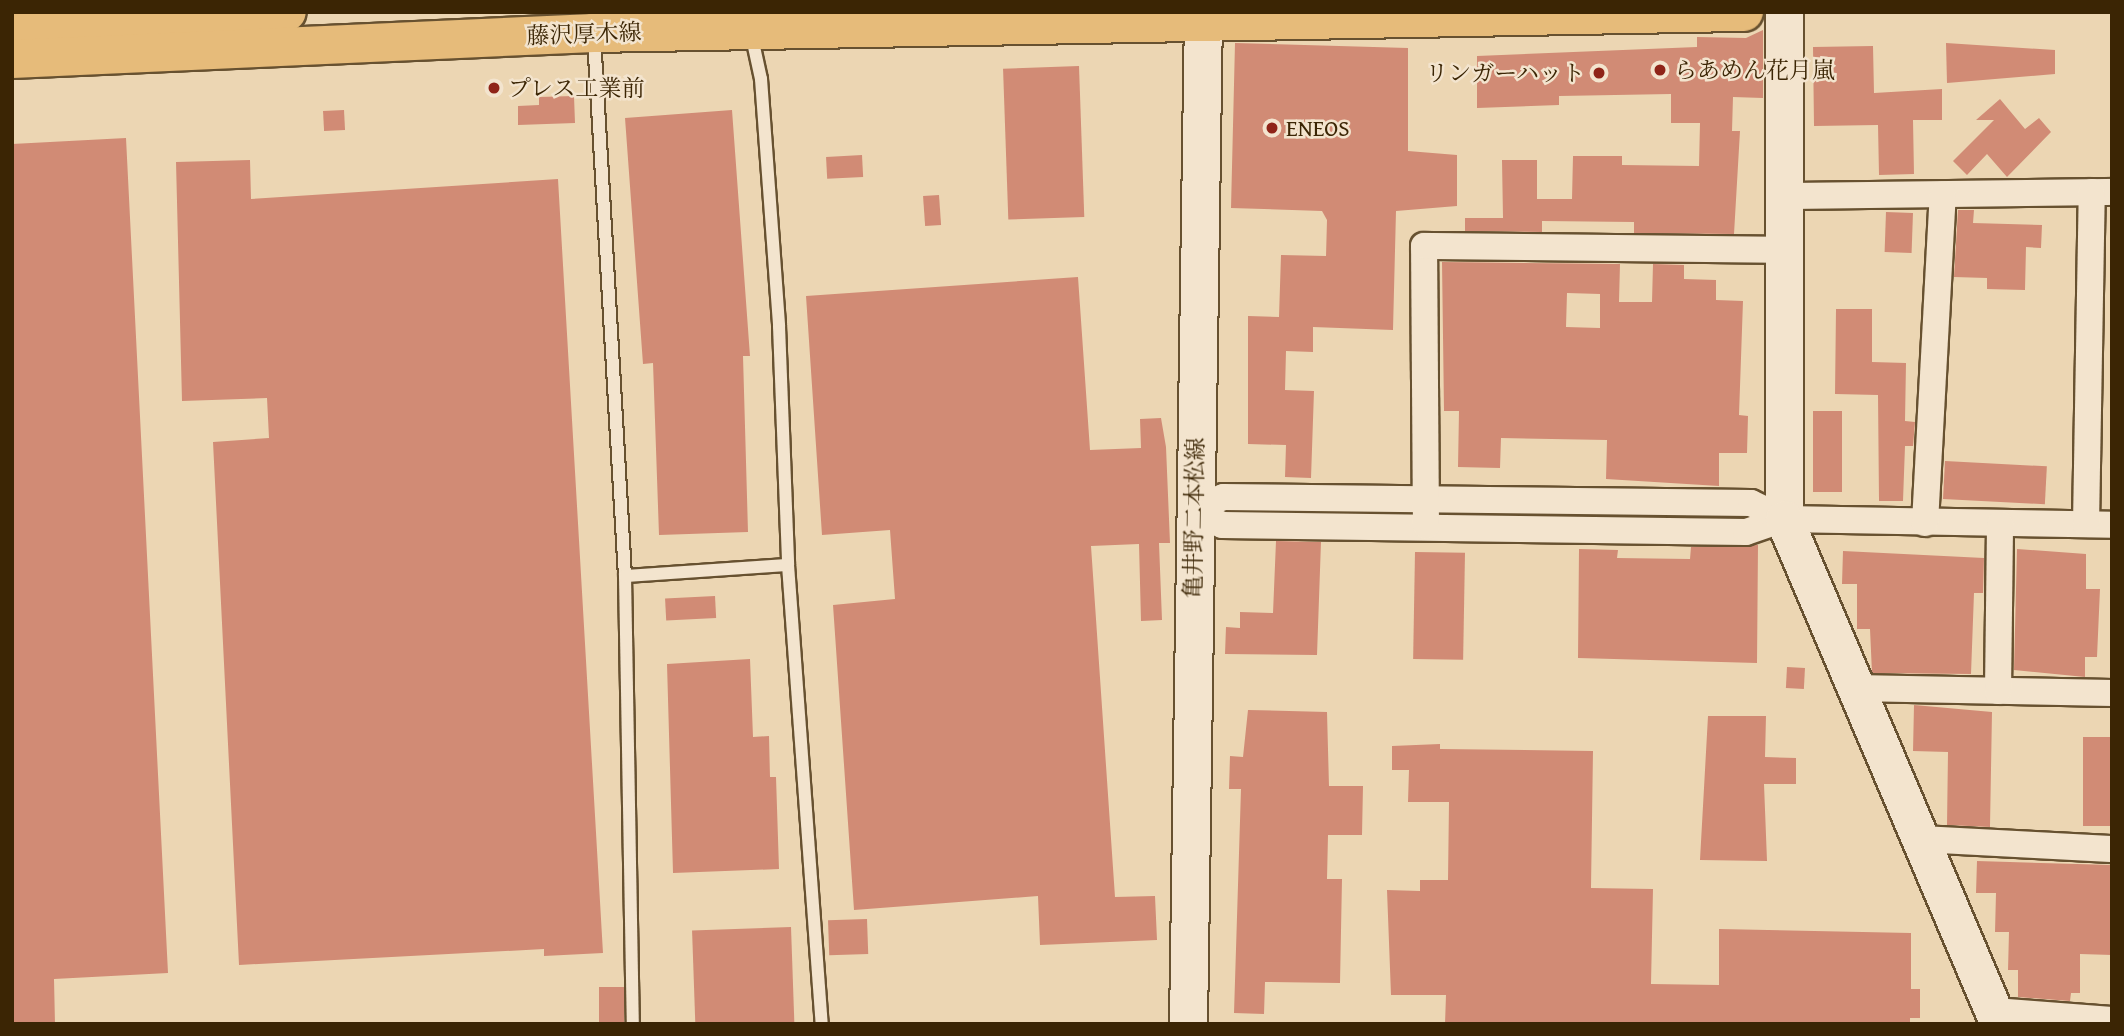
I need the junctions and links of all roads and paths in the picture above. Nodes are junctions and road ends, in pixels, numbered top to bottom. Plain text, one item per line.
1 (286, 12) edge
2 (1744, 12) edge
3 (1784, 12) edge
4 (1203, 17) edge
5 (12, 26) edge
6 (751, 30) junction
7 (593, 33) junction
8 (12, 59) edge
9 (2102, 192) edge
10 (1942, 194) junction
11 (1784, 196) junction
12 (1784, 250) junction
13 (1194, 510) junction
14 (1426, 513) junction
15 (1784, 519) junction
16 (1925, 523) junction
17 (2000, 524) junction
18 (2099, 525) edge
19 (788, 565) junction
20 (625, 576) junction
21 (1856, 688) junction
22 (1998, 691) junction
23 (2112, 693) edge
24 (1920, 839) junction
25 (2112, 849) edge
26 (1997, 1017) edge
27 (2112, 1020) edge
28 (633, 1024) edge
29 (822, 1024) edge
30 (1188, 1024) edge

1 - 5 main road
2 - 4 main road, 藤沢厚木線
3 - 11 street
4 - 6 main road, 藤沢厚木線
4 - 13 street, 亀井野二本松線
6 - 7 main road, 藤沢厚木線
6 - 19 lane
7 - 8 main road, 藤沢厚木線
7 - 20 lane
9 - 10 street
9 - 18 street
10 - 11 street
10 - 16 street
11 - 12 street
12 - 14 street
12 - 15 street
13 - 14 street
13 - 30 street, 亀井野二本松線
14 - 15 street
15 - 16 street
15 - 21 street
16 - 17 street
17 - 18 street
17 - 22 street
19 - 20 lane
19 - 29 lane
20 - 28 lane
21 - 22 street
21 - 24 street
22 - 23 street
24 - 25 street
24 - 26 street
26 - 27 street

